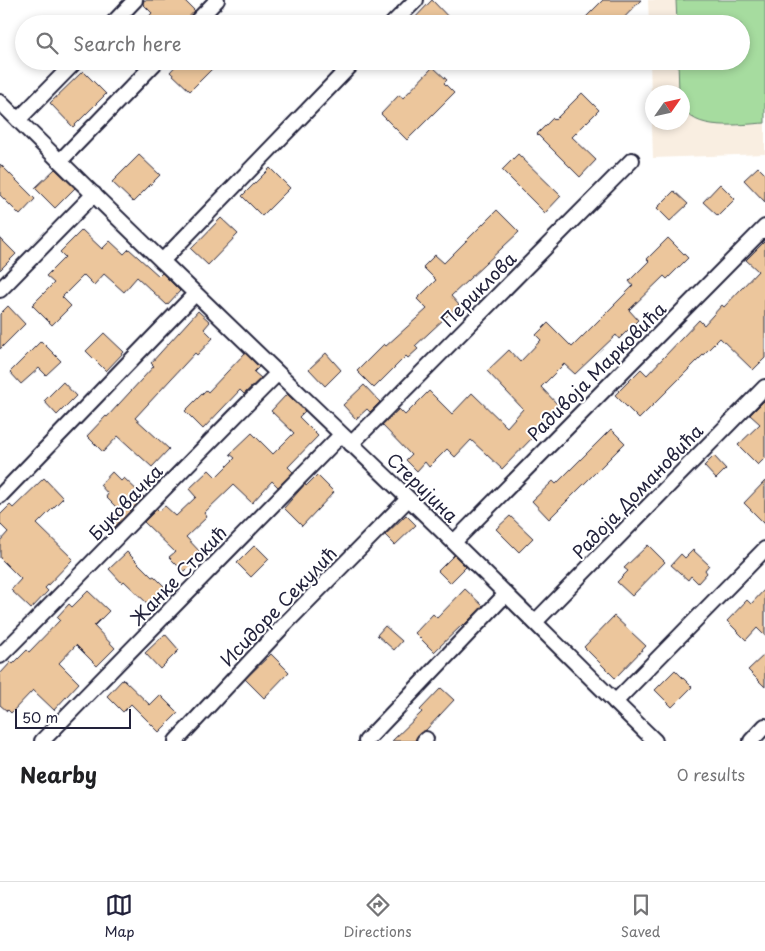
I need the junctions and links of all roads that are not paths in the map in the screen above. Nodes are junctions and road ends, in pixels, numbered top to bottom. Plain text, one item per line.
1 (136, 0) edge
2 (217, 0) edge
3 (416, 0) edge
4 (121, 15) edge
5 (203, 15) edge
6 (401, 15) edge
7 (67, 70) edge
8 (148, 70) edge
9 (346, 70) edge
10 (0, 102) edge
11 (18, 120) junction
12 (632, 160) dead end
13 (60, 161) junction
14 (94, 194) junction
15 (765, 227) edge
16 (162, 261) junction
17 (0, 290) edge
18 (195, 294) junction
19 (277, 374) junction
20 (765, 387) edge
21 (346, 440) junction
22 (0, 496) edge
23 (408, 498) junction
24 (454, 542) junction
25 (765, 549) edge
26 (506, 594) junction
27 (535, 622) junction
28 (0, 656) edge
29 (615, 702) junction
30 (765, 726) edge
31 (42, 741) edge
32 (176, 741) edge
33 (366, 741) edge
34 (655, 741) edge
35 (751, 741) edge

1 - 4 street
2 - 5 street
3 - 6 street
7 - 11 street
8 - 13 street
9 - 16 street
10 - 11 street, Стеријина
11 - 13 street, Стеријина
12 - 21 street, Периклова
13 - 14 street, Стеријина
14 - 16 street, Стеријина
14 - 17 street
15 - 24 street, Радивоја Марковића
16 - 18 street, Стеријина
18 - 19 street, Стеријина
18 - 22 street
19 - 21 street, Стеријина
19 - 28 street, Буковачка
20 - 27 street, Радоја Домановића
21 - 23 street, Стеријина
21 - 31 street, Жанке Стокић
23 - 24 street, Стеријина
23 - 32 street, Исидоре Секулић
24 - 26 street, Стеријина
25 - 29 street
26 - 27 street, Стеријина
26 - 33 street
27 - 29 street, Стеријина
29 - 34 street, Стеријина
30 - 35 street

